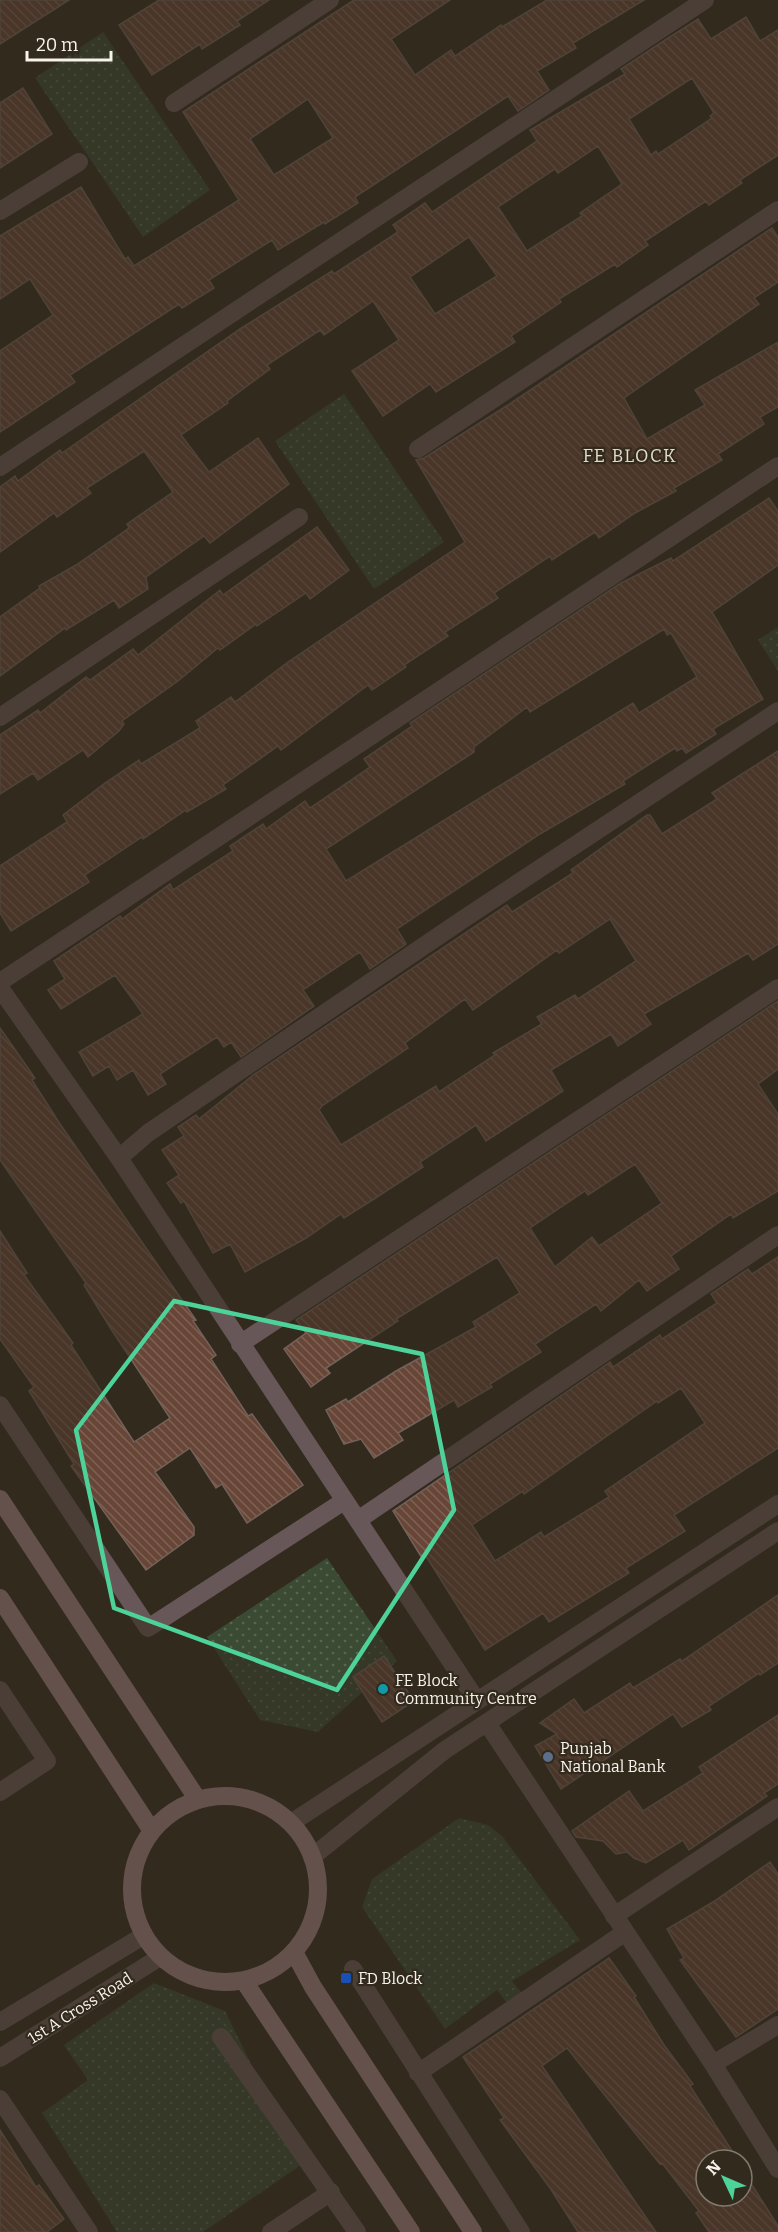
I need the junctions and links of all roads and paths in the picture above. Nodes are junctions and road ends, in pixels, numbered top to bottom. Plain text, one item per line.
1 (330, 0) edge
2 (705, 0) edge
3 (174, 103) dead end
4 (80, 162) dead end
5 (778, 210) edge
6 (0, 211) edge
7 (418, 449) dead end
8 (778, 466) edge
9 (0, 467) edge
10 (299, 517) dead end
11 (778, 711) edge
12 (0, 717) edge
13 (0, 982) edge
14 (0, 988) edge
15 (778, 988) edge
16 (119, 1158) junction
17 (778, 1235) edge
18 (240, 1344) junction
19 (0, 1405) edge
20 (0, 1499) edge
21 (344, 1501) junction
22 (778, 1503) edge
23 (358, 1520) junction
24 (778, 1531) edge
25 (0, 1598) edge
26 (579, 1634) junction
27 (591, 1654) junction
28 (0, 1690) edge
29 (477, 1701) junction
30 (487, 1723) junction
31 (0, 1792) edge
32 (198, 1800) junction
33 (778, 1807) edge
34 (291, 1823) junction
35 (153, 1831) junction
36 (312, 1857) junction
37 (614, 1916) junction
38 (624, 1933) junction
39 (143, 1936) junction
40 (294, 1952) junction
41 (160, 1957) junction
42 (353, 1969) dead end
43 (244, 1981) junction
44 (0, 2022) edge
45 (778, 2025) edge
46 (221, 2037) dead end
47 (0, 2058) edge
48 (713, 2064) junction
49 (418, 2073) junction
50 (0, 2099) edge
51 (778, 2169) edge
52 (331, 2192) junction
53 (89, 2232) edge
54 (271, 2232) edge
55 (357, 2232) edge
56 (411, 2232) edge
57 (473, 2232) edge
58 (521, 2232) edge

1 - 3 street
2 - 9 street
4 - 6 street
5 - 7 street
8 - 13 street
10 - 12 street
11 - 16 street
14 - 16 street
15 - 18 street
16 - 18 street
17 - 23 street
18 - 21 street
19 - 21 street
20 - 32 main road
21 - 23 street
22 - 26 street
23 - 29 street
24 - 27 street
25 - 35 main road
26 - 27 street
26 - 29 street
27 - 30 street
28 - 31 street
29 - 34 street
30 - 36 street
30 - 37 street
32 - 34 main road
32 - 35 main road
33 - 37 street
34 - 36 main road
35 - 39 main road
36 - 40 main road
37 - 38 street
38 - 48 street
38 - 49 street
39 - 41 main road
39 - 44 street, 1st A Cross Road
40 - 43 main road
40 - 57 main road
41 - 43 main road
41 - 47 street, 1st A Cross Road
42 - 49 street
43 - 56 main road
45 - 48 street
46 - 52 street
48 - 51 street
49 - 58 street
50 - 53 street
52 - 54 street
52 - 55 street

